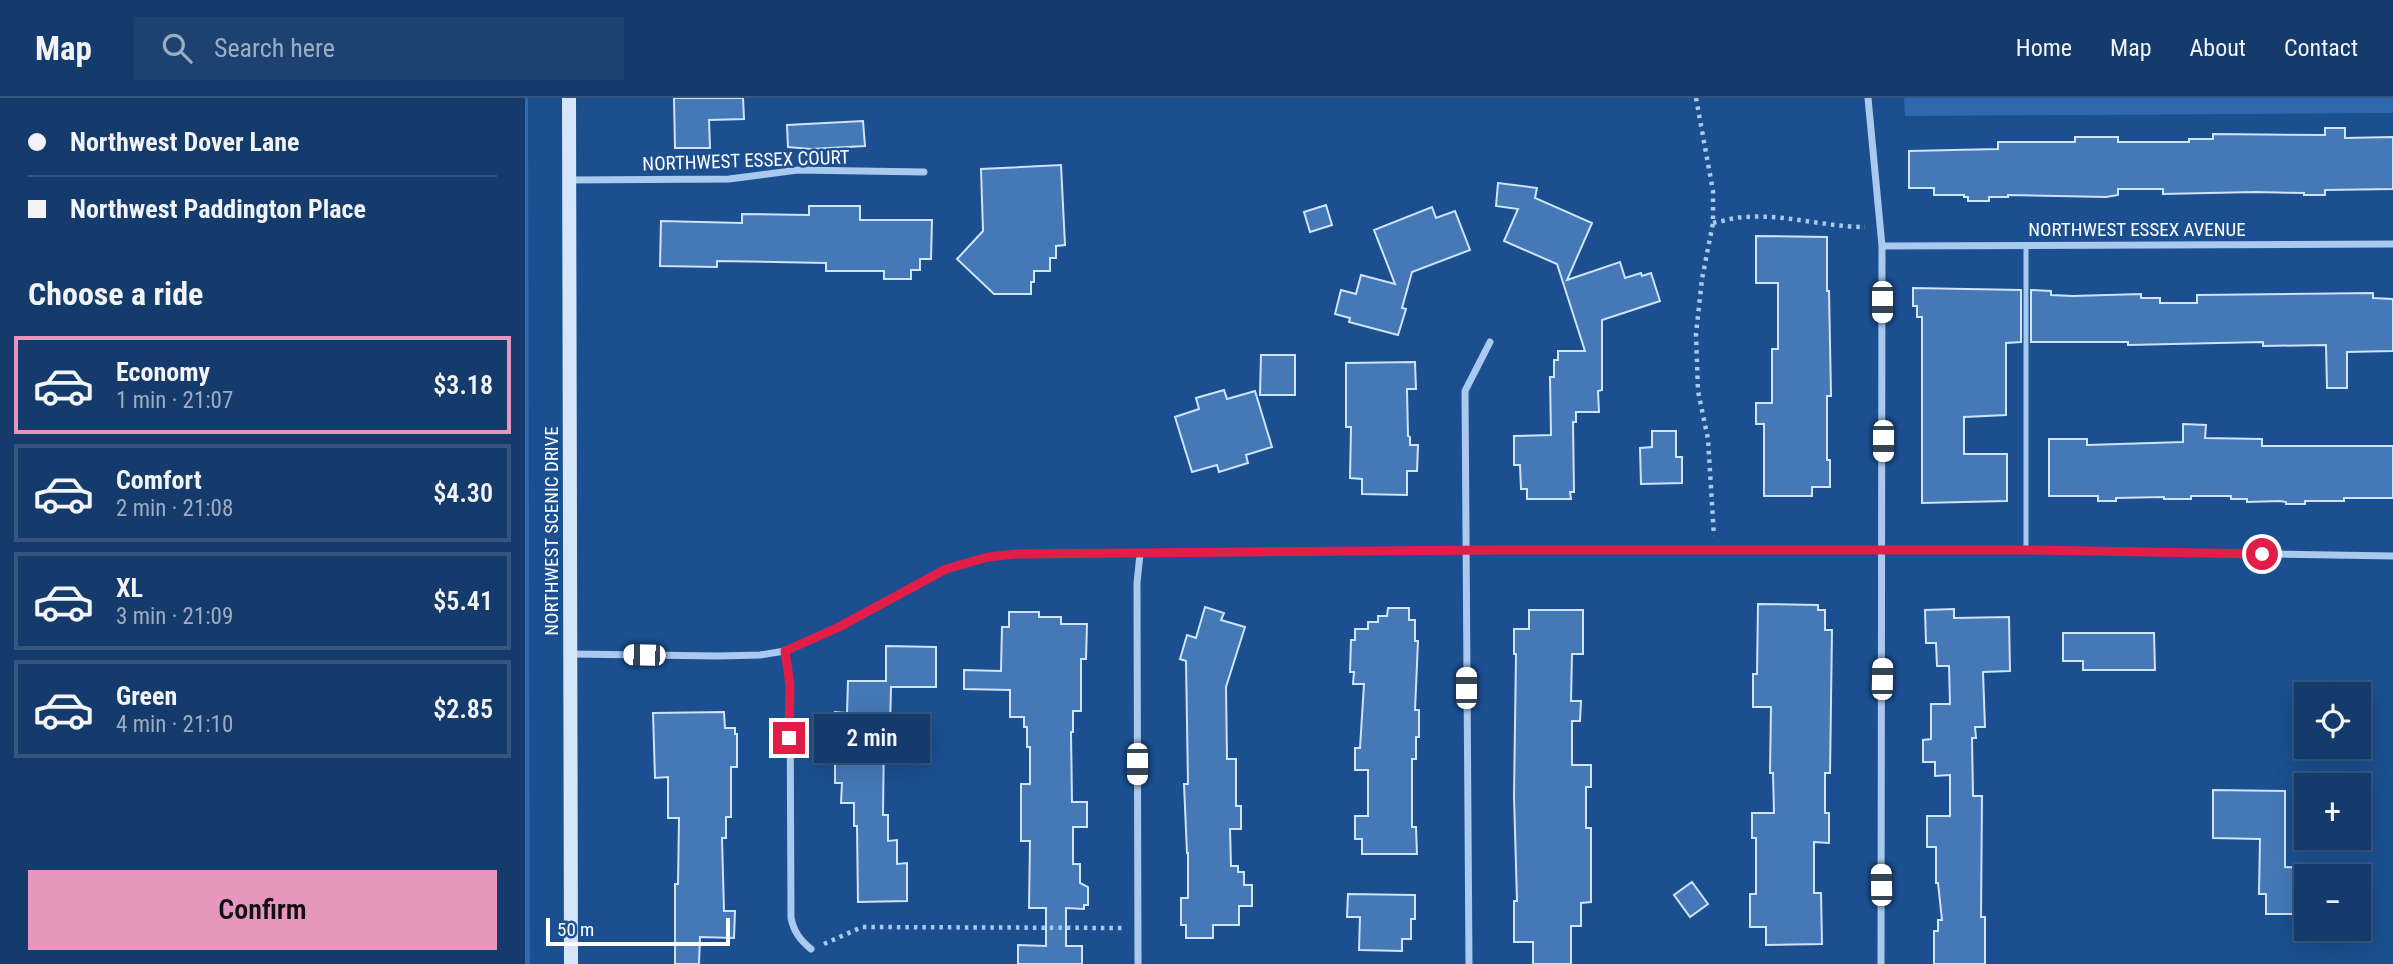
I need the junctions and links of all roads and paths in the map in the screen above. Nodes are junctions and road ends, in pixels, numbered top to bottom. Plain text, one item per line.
1 (569, 98) edge
2 (1696, 98) edge
3 (1868, 98) edge
4 (924, 172) dead end
5 (570, 180) junction
6 (1713, 223) junction
7 (1880, 226) junction
8 (2393, 244) edge
9 (2026, 245) junction
10 (1882, 246) junction
11 (1490, 342) dead end
12 (1465, 550) junction
13 (2027, 550) junction
14 (1715, 551) junction
15 (1883, 552) junction
16 (1140, 554) junction
17 (2393, 556) edge
18 (785, 651) junction
19 (571, 654) junction
20 (1138, 928) junction
21 (811, 949) joint
22 (571, 964) edge
23 (1138, 964) edge
24 (1469, 964) edge
25 (1881, 964) edge

1 - 5 main road, NORTHWEST SCENIC DRIVE
2 - 6 path
3 - 7 street
4 - 5 street, NORTHWEST ESSEX COURT
5 - 19 main road, NORTHWEST SCENIC DRIVE
6 - 7 path
6 - 14 path
7 - 10 street
8 - 9 street, NORTHWEST ESSEX AVENUE
9 - 10 street, NORTHWEST ESSEX AVENUE
9 - 13 lane
10 - 15 street
11 - 12 street
12 - 14 street
12 - 16 street
12 - 24 street
13 - 15 street
13 - 17 street
14 - 15 street
15 - 25 street
16 - 18 street
16 - 20 street
18 - 19 street
18 - 21 street
19 - 22 main road, NORTHWEST SCENIC DRIVE
20 - 21 path
20 - 23 street

